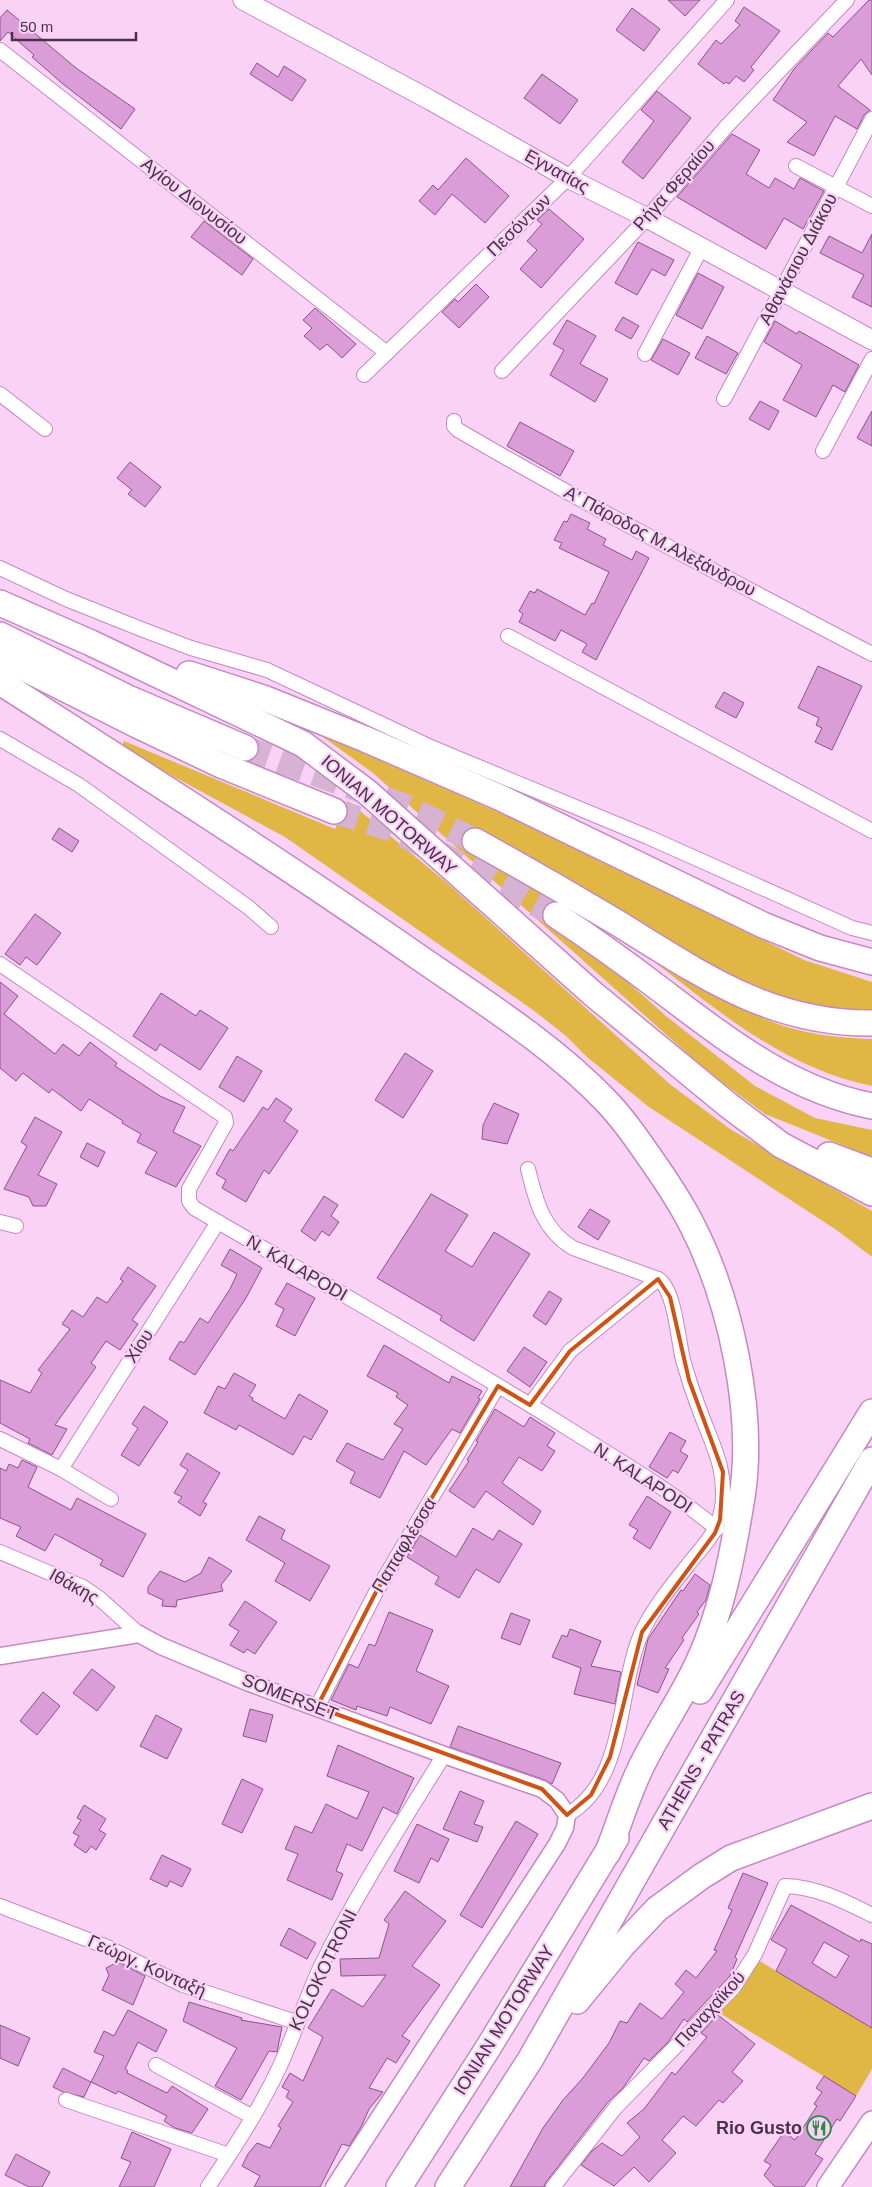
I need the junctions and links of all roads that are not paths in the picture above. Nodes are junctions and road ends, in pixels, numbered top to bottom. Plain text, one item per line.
1 (243, 0) edge
2 (727, 0) edge
3 (847, 0) edge
4 (0, 50) edge
5 (872, 119) edge
6 (796, 166) dead end
7 (568, 178) junction
8 (836, 188) junction
9 (872, 206) edge
10 (647, 218) junction
11 (702, 247) junction
12 (782, 291) junction
13 (872, 340) edge
14 (387, 352) junction
15 (645, 354) dead end
16 (872, 359) edge
17 (502, 371) dead end
18 (364, 376) dead end
19 (0, 394) edge
20 (724, 400) dead end
21 (454, 421) dead end
22 (45, 429) dead end
23 (823, 451) dead end
24 (0, 568) edge
25 (0, 603) edge
26 (0, 635) edge
27 (508, 636) dead end
28 (91, 643) junction
29 (872, 654) edge
30 (0, 656) edge
31 (0, 682) edge
32 (0, 739) edge
33 (245, 748) tunnel mouth
34 (334, 810) tunnel mouth
35 (872, 831) edge
36 (475, 840) tunnel mouth
37 (556, 915) tunnel mouth
38 (271, 926) dead end
39 (872, 933) edge
40 (872, 962) edge
41 (0, 964) edge
42 (872, 1024) edge
43 (728, 1105) junction
44 (872, 1106) edge
45 (528, 1169) dead end
46 (872, 1172) edge
47 (872, 1193) edge
48 (0, 1222) edge
49 (218, 1222) junction
50 (16, 1226) dead end
51 (658, 1279) junction
52 (498, 1386) junction
53 (530, 1405) junction
54 (872, 1412) edge
55 (0, 1439) edge
56 (872, 1460) edge
57 (61, 1469) junction
58 (112, 1499) dead end
59 (717, 1529) junction
60 (0, 1552) edge
61 (139, 1634) junction
62 (0, 1656) edge
63 (317, 1707) junction
64 (444, 1755) junction
65 (872, 1806) edge
66 (567, 1814) junction
67 (608, 1852) junction
68 (0, 1906) edge
69 (872, 1915) edge
70 (296, 2022) junction
71 (530, 2060) junction
72 (156, 2065) dead end
73 (66, 2100) dead end
74 (253, 2118) junction
75 (872, 2122) edge
76 (230, 2155) junction
77 (208, 2187) edge
78 (334, 2187) edge
79 (399, 2187) edge
80 (448, 2187) edge
81 (554, 2187) edge
82 (828, 2187) edge

1 - 7 main road, Εγνατίας
2 - 7 street, Πεσόντων
3 - 10 street, Ρήγα Φεραίου
4 - 14 street, Αγίου Διονυσίου
5 - 8 street, Αθανάσιου Διάκου
6 - 8 street
7 - 10 main road, Εγνατίας
7 - 14 street, Πεσόντων
8 - 9 street
8 - 12 street, Αθανάσιου Διάκου
10 - 11 main road, Εγνατίας
10 - 17 street, Ρήγα Φεραίου
11 - 12 main road, Εγνατίας
11 - 15 street
12 - 13 main road, Εγνατίας
12 - 20 street, Αθανάσιου Διάκου
14 - 18 street, Πεσόντων
16 - 23 street
19 - 22 street
21 - 29 street, Α' Πάροδος Μ.Αλεξάνδρου
24 - 39 street
25 - 28 highway, IONIAN MOTORWAY
26 - 33 highway
27 - 35 street
28 - 40 highway
28 - 43 highway, IONIAN MOTORWAY
30 - 34 highway
31 - 67 highway
32 - 38 street
36 - 42 highway
37 - 44 highway
41 - 49 street, N. KALAPODI
43 - 46 highway
43 - 47 highway
45 - 51 street
48 - 50 street
49 - 52 street, N. KALAPODI
49 - 57 street, Χίου
51 - 53 street
51 - 59 street
52 - 53 street, N. KALAPODI
52 - 63 street, Παπαφλέσσα
53 - 59 street, N. KALAPODI
54 - 67 highway, ATHENS - PATRAS
55 - 57 street
56 - 71 highway, ATHENS - PATRAS
57 - 58 street
59 - 66 street
60 - 61 street, Ιθάκης
61 - 62 street
61 - 63 street, SOMERSET
63 - 64 street, SOMERSET
64 - 66 street, SOMERSET
64 - 70 street, KOLOKOTRONI
65 - 71 highway
66 - 78 street
67 - 79 highway, IONIAN MOTORWAY
68 - 70 street, Γεώργ. Κονταξή
69 - 81 street, Παναχαϊκού
70 - 74 street, KOLOKOTRONI
71 - 80 highway
72 - 74 street
73 - 76 street
74 - 76 street, KOLOKOTRONI
75 - 82 main road
76 - 77 street, KOLOKOTRONI

